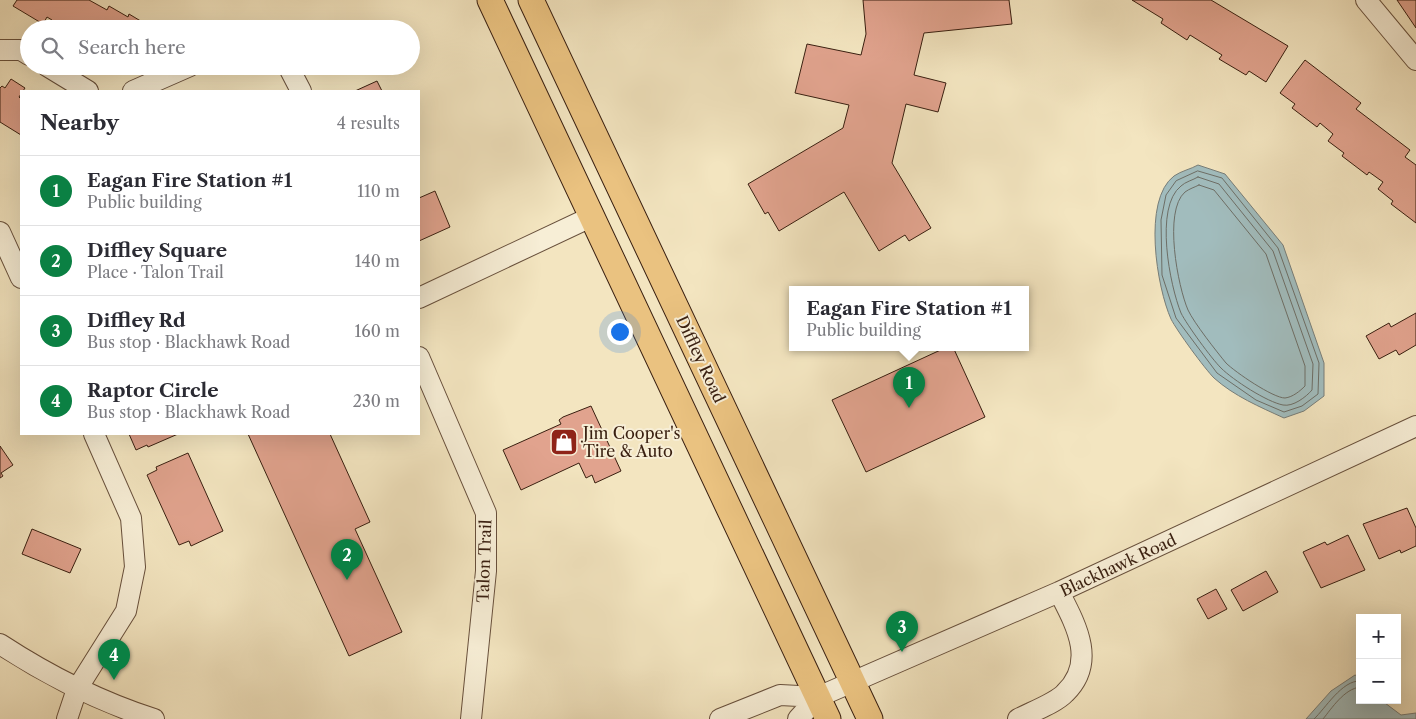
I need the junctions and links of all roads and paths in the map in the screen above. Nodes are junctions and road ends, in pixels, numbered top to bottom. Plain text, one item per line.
1 (490, 0) edge
2 (531, 0) edge
3 (1366, 0) edge
4 (0, 50) edge
5 (20, 50) edge
6 (1416, 60) edge
7 (62, 75) edge
8 (169, 75) edge
9 (293, 75) edge
10 (86, 90) edge
11 (135, 90) edge
12 (300, 90) edge
13 (593, 216) junction
14 (0, 232) edge
15 (20, 276) edge
16 (420, 298) edge
17 (420, 359) edge
18 (1416, 426) edge
19 (94, 435) edge
20 (1059, 592) junction
21 (0, 644) edge
22 (853, 682) junction
23 (77, 688) junction
24 (823, 708) edge
25 (67, 719) edge
26 (154, 719) edge
27 (471, 719) edge
28 (720, 719) edge
29 (798, 719) edge
30 (870, 719) edge
31 (1018, 719) edge

1 - 13 main road
2 - 22 main road, Diffley Road
3 - 6 street
4 - 5 street
7 - 10 street
8 - 11 street
9 - 12 street
13 - 16 street
13 - 24 main road
14 - 15 street
17 - 27 street, Talon Trail
18 - 20 street, Blackhawk Road
19 - 23 street
20 - 22 street, Blackhawk Road
20 - 31 street
21 - 23 street
22 - 24 street, Blackhawk Road
22 - 30 main road, Diffley Road
23 - 25 street
23 - 26 street
24 - 28 street, Blackhawk Road
24 - 29 street, Blackhawk Road

